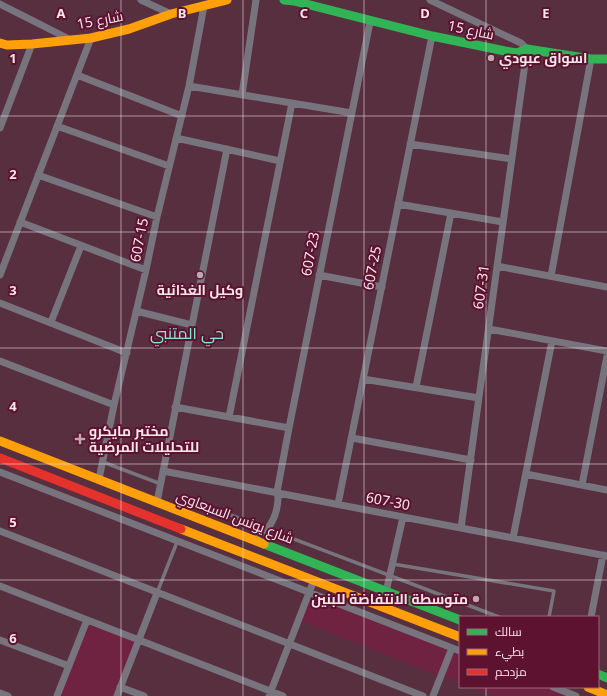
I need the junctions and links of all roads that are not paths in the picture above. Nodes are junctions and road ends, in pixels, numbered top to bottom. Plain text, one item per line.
1 (141, 0) edge
2 (227, 0) edge
3 (256, 0) edge
4 (284, 0) edge
5 (294, 0) edge
6 (430, 0) edge
7 (0, 4) edge
8 (204, 6) junction
9 (172, 14) junction
10 (370, 22) junction
11 (432, 36) junction
12 (91, 38) junction
13 (71, 40) junction
14 (0, 43) edge
15 (32, 44) junction
16 (527, 49) junction
17 (591, 59) junction
18 (607, 59) edge
19 (77, 75) junction
20 (189, 86) junction
21 (242, 95) junction
22 (292, 103) junction
23 (352, 113) junction
24 (182, 116) junction
25 (57, 126) junction
26 (0, 128) edge
27 (176, 138) junction
28 (410, 144) junction
29 (227, 149) junction
30 (512, 159) junction
31 (280, 161) junction
32 (169, 166) junction
33 (38, 175) junction
34 (398, 204) junction
35 (451, 213) junction
36 (157, 218) junction
37 (20, 222) junction
38 (503, 222) junction
39 (81, 246) junction
40 (497, 266) junction
41 (146, 270) junction
42 (0, 275) edge
43 (319, 275) junction
44 (551, 276) junction
45 (382, 287) junction
46 (607, 287) edge
47 (0, 303) edge
48 (136, 311) junction
49 (51, 322) junction
50 (192, 325) junction
51 (489, 329) junction
52 (552, 341) junction
53 (607, 351) edge
54 (126, 353) junction
55 (607, 356) edge
56 (0, 360) edge
57 (363, 379) junction
58 (416, 387) junction
59 (479, 398) junction
60 (114, 405) junction
61 (175, 406) junction
62 (229, 417) junction
63 (289, 428) junction
64 (352, 438) junction
65 (0, 441) edge
66 (0, 458) edge
67 (471, 460) junction
68 (103, 462) junction
69 (163, 471) junction
70 (0, 472) edge
71 (526, 474) junction
72 (99, 480) junction
73 (160, 484) junction
74 (582, 485) junction
75 (607, 490) edge
76 (277, 492) junction
77 (157, 502) junction
78 (338, 504) junction
79 (228, 514) dead end
80 (403, 517) junction
81 (461, 528) junction
82 (267, 529) junction
83 (0, 531) edge
84 (513, 538) junction
85 (252, 539) junction
86 (178, 541) junction
87 (247, 554) junction
88 (605, 555) edge
89 (393, 564) junction
90 (390, 576) junction
91 (314, 580) junction
92 (0, 586) edge
93 (309, 592) junction
94 (386, 592) junction
95 (157, 593) junction
96 (495, 616) edge
97 (549, 616) edge
98 (591, 616) edge
99 (87, 620) junction
100 (459, 620) edge
101 (459, 637) edge
102 (0, 640) edge
103 (139, 640) junction
104 (289, 644) junction
105 (452, 648) junction
106 (459, 651) edge
107 (69, 666) junction
108 (120, 687) junction
109 (556, 688) edge
110 (590, 688) edge
111 (0, 693) edge
112 (270, 694) edge
113 (607, 695) edge
114 (8, 696) edge
115 (57, 696) edge
116 (117, 696) edge
117 (144, 696) edge
118 (283, 696) edge
119 (423, 696) edge
120 (433, 696) edge
121 (576, 696) edge

1 - 9 street
2 - 8 main road, شارع 15
3 - 21 street
4 - 5 main road, شارع 15
5 - 10 main road, شارع 15
6 - 16 street
7 - 13 street
8 - 9 main road, شارع 15
8 - 20 street, 607-15
9 - 12 main road, شارع 15
10 - 11 main road, شارع 15
10 - 23 street, 607-23
11 - 16 main road, شارع 15
11 - 28 street, 607-25
12 - 13 main road, شارع 15
12 - 19 street
13 - 15 main road, شارع 15
14 - 15 main road, شارع 15
15 - 26 street
16 - 17 main road, شارع 15
16 - 30 street, 607-31
17 - 18 main road, شارع 15
17 - 44 street
19 - 24 street
19 - 25 street
20 - 21 street
20 - 24 street, 607-15
21 - 22 street
22 - 23 street
22 - 31 street
23 - 43 street, 607-23
24 - 27 street, 607-15
25 - 32 street
25 - 33 street
27 - 29 street
27 - 32 street, 607-15
28 - 30 street
28 - 34 street, 607-25
29 - 31 street
29 - 50 street
30 - 38 street, 607-31
31 - 62 street
32 - 36 street, 607-15
33 - 36 street
33 - 37 street
34 - 35 street
34 - 45 street, 607-25
35 - 38 street
35 - 58 street
36 - 41 street, 607-15
37 - 39 street
37 - 42 street
38 - 40 street, 607-31
39 - 41 street
39 - 49 street
40 - 44 street
40 - 51 street, 607-31
41 - 48 street, 607-15
43 - 45 street
43 - 63 street, 607-23
44 - 46 street
45 - 57 street, 607-25
47 - 49 street
48 - 50 street
48 - 54 street, 607-15
49 - 54 street
50 - 61 street
51 - 52 street
51 - 59 street, 607-31
52 - 53 street
52 - 71 street
54 - 60 street, 607-15
55 - 74 street
56 - 60 street
57 - 58 street
57 - 64 street, 607-25
58 - 59 street
59 - 67 street, 607-31
60 - 68 street, 607-15
61 - 62 street
61 - 69 street
62 - 63 street
63 - 76 street, 607-23
64 - 67 street
64 - 78 street, 607-25
65 - 72 main road, شارع يونس السبعاوي
66 - 87 main road
67 - 81 street, 607-31
68 - 72 street, 607-15
68 - 73 lane
69 - 73 street
69 - 76 street, 607-30
70 - 86 street
71 - 74 street
71 - 84 street
72 - 77 main road, شارع يونس السبعاوي
73 - 77 street
74 - 75 street
76 - 78 street, 607-30
76 - 82 street, 607-23
77 - 85 main road, شارع يونس السبعاوي
78 - 80 street, 607-30
79 - 82 lane
80 - 81 street, 607-30
80 - 89 street
81 - 84 street, 607-30
82 - 85 street
82 - 90 lane
83 - 95 street
84 - 88 street, 607-30
85 - 87 main road
85 - 94 main road, شارع يونس السبعاوي
86 - 93 street
86 - 95 lane
87 - 91 main road
88 - 98 street
89 - 90 street
89 - 97 lane
90 - 94 street
90 - 96 lane
91 - 93 street
91 - 101 main road
92 - 99 street
93 - 104 street
93 - 105 street
94 - 100 main road, شارع يونس السبعاوي
95 - 103 street
95 - 104 street
99 - 103 street
99 - 107 street
102 - 107 street
103 - 108 street
103 - 112 street
104 - 112 street
104 - 119 street
105 - 106 street
105 - 120 street
107 - 115 street
108 - 116 street
108 - 117 street
109 - 121 street
110 - 113 main road
111 - 114 street
112 - 118 street

